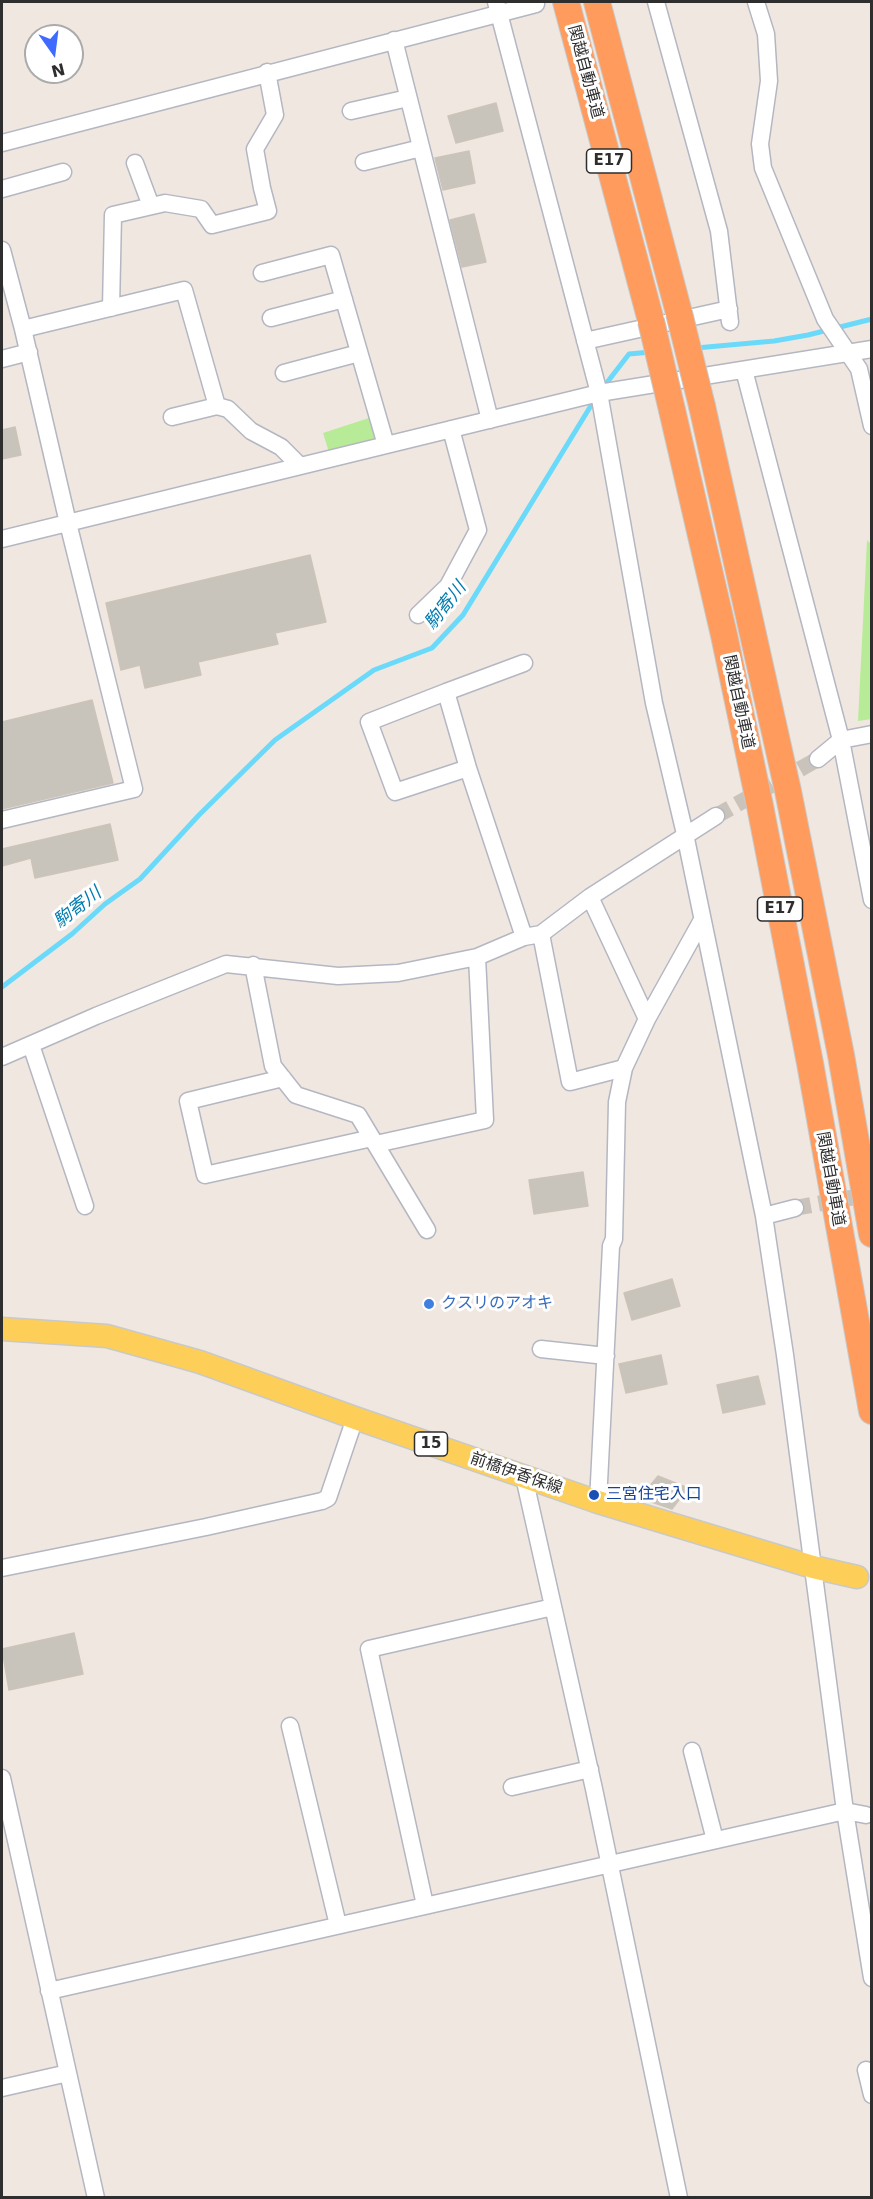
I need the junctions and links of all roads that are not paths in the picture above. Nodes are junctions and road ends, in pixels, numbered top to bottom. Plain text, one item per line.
1 (566, 2) edge
2 (597, 2) edge
3 (656, 2) edge
4 (756, 2) edge
5 (536, 4) dead end
6 (498, 8) edge
7 (394, 40) junction
8 (267, 72) junction
9 (408, 98) junction
10 (351, 111) dead end
11 (2, 142) edge
12 (421, 148) junction
13 (364, 162) dead end
14 (135, 163) dead end
15 (63, 172) dead end
16 (2, 189) edge
17 (151, 206) junction
18 (2, 249) edge
19 (262, 273) dead end
20 (344, 298) junction
21 (111, 308) junction
22 (271, 318) dead end
23 (23, 329) junction
24 (585, 341) junction
25 (843, 347) junction
26 (872, 349) edge
27 (29, 352) junction
28 (359, 353) junction
29 (2, 359) edge
30 (744, 370) junction
31 (284, 373) dead end
32 (599, 393) junction
33 (217, 406) junction
34 (172, 417) dead end
35 (490, 420) junction
36 (872, 426) edge
37 (451, 429) junction
38 (386, 445) junction
39 (300, 466) junction
40 (68, 523) junction
41 (2, 539) edge
42 (418, 615) dead end
43 (524, 663) dead end
44 (446, 692) junction
45 (872, 734) edge
46 (841, 740) junction
47 (818, 759) tunnel mouth
48 (468, 768) junction
49 (716, 816) tunnel mouth
50 (2, 820) edge
51 (685, 834) junction
52 (869, 874) edge
53 (590, 897) junction
54 (872, 900) edge
55 (702, 920) junction
56 (533, 935) junction
57 (477, 957) junction
58 (253, 965) junction
59 (646, 1019) junction
60 (31, 1045) junction
61 (2, 1057) edge
62 (624, 1068) junction
63 (282, 1078) junction
64 (374, 1141) junction
65 (85, 1206) dead end
66 (795, 1208) tunnel mouth
67 (764, 1216) junction
68 (426, 1230) dead end
69 (872, 1234) edge
70 (2, 1329) edge
71 (541, 1349) dead end
72 (606, 1356) junction
73 (872, 1411) edge
74 (355, 1418) junction
75 (524, 1477) junction
76 (598, 1502) junction
77 (813, 1567) junction
78 (2, 1568) edge
79 (857, 1577) dead end
80 (553, 1608) junction
81 (290, 1726) dead end
82 (692, 1751) dead end
83 (590, 1769) junction
84 (2, 1778) edge
85 (512, 1787) dead end
86 (4, 1802) edge
87 (845, 1811) junction
88 (866, 1815) dead end
89 (715, 1840) junction
90 (608, 1863) junction
91 (425, 1905) junction
92 (338, 1925) junction
93 (872, 1978) edge
94 (49, 1991) junction
95 (866, 2070) dead end
96 (68, 2073) junction
97 (2, 2088) edge
98 (872, 2095) edge
99 (96, 2198) edge
100 (679, 2198) edge

1 - 73 highway, 関越自動車道 / E17, bridge
2 - 69 highway, 関越自動車道 / E17, bridge
3 - 24 street
4 - 25 street
5 - 6 street
6 - 7 street
6 - 24 street
7 - 8 street
7 - 9 street
8 - 11 street
8 - 17 street
9 - 10 street
9 - 12 street
12 - 13 street
12 - 35 street
14 - 17 street
15 - 16 street
17 - 21 street
18 - 23 street
19 - 20 street
20 - 22 street
20 - 28 street
21 - 23 street
21 - 33 street
23 - 27 street
24 - 32 street
25 - 26 street
25 - 30 street
25 - 36 street
27 - 29 street
27 - 40 street
28 - 31 street
28 - 38 street
30 - 32 street
30 - 46 street
32 - 35 street
32 - 51 street
33 - 34 street
33 - 39 street
35 - 37 street
37 - 38 street
37 - 42 street
38 - 39 street
39 - 40 street
40 - 41 street
40 - 50 street
43 - 44 street
44 - 48 street
44 - 48 street
45 - 46 street
46 - 47 street
46 - 52 street
48 - 56 street
49 - 51 street
51 - 53 street
51 - 55 street
52 - 54 street
53 - 56 street
53 - 59 street
55 - 59 street
55 - 67 street
56 - 57 street
56 - 62 street
57 - 58 street
57 - 64 street
58 - 60 street
58 - 63 street
59 - 62 street
60 - 61 street
60 - 65 street
62 - 72 street
63 - 64 street
63 - 64 street
64 - 68 street
66 - 67 street
67 - 77 street
70 - 74 main road, 前橋伊香保線 / 15
71 - 72 street
72 - 76 street
74 - 75 main road, 前橋伊香保線 / 15
74 - 78 street
75 - 76 main road, 前橋伊香保線 / 15
75 - 80 street
76 - 77 main road, 前橋伊香保線 / 15
77 - 79 main road, 前橋伊香保線 / 15
77 - 87 street
80 - 83 street
80 - 91 street
81 - 92 street
82 - 89 street
83 - 85 street
83 - 90 street
84 - 86 street
86 - 94 street
87 - 88 street
87 - 89 street
87 - 93 street
89 - 90 street
90 - 91 street
90 - 100 street
91 - 92 street
92 - 94 street
94 - 96 street
95 - 98 street
96 - 97 street
96 - 99 street

